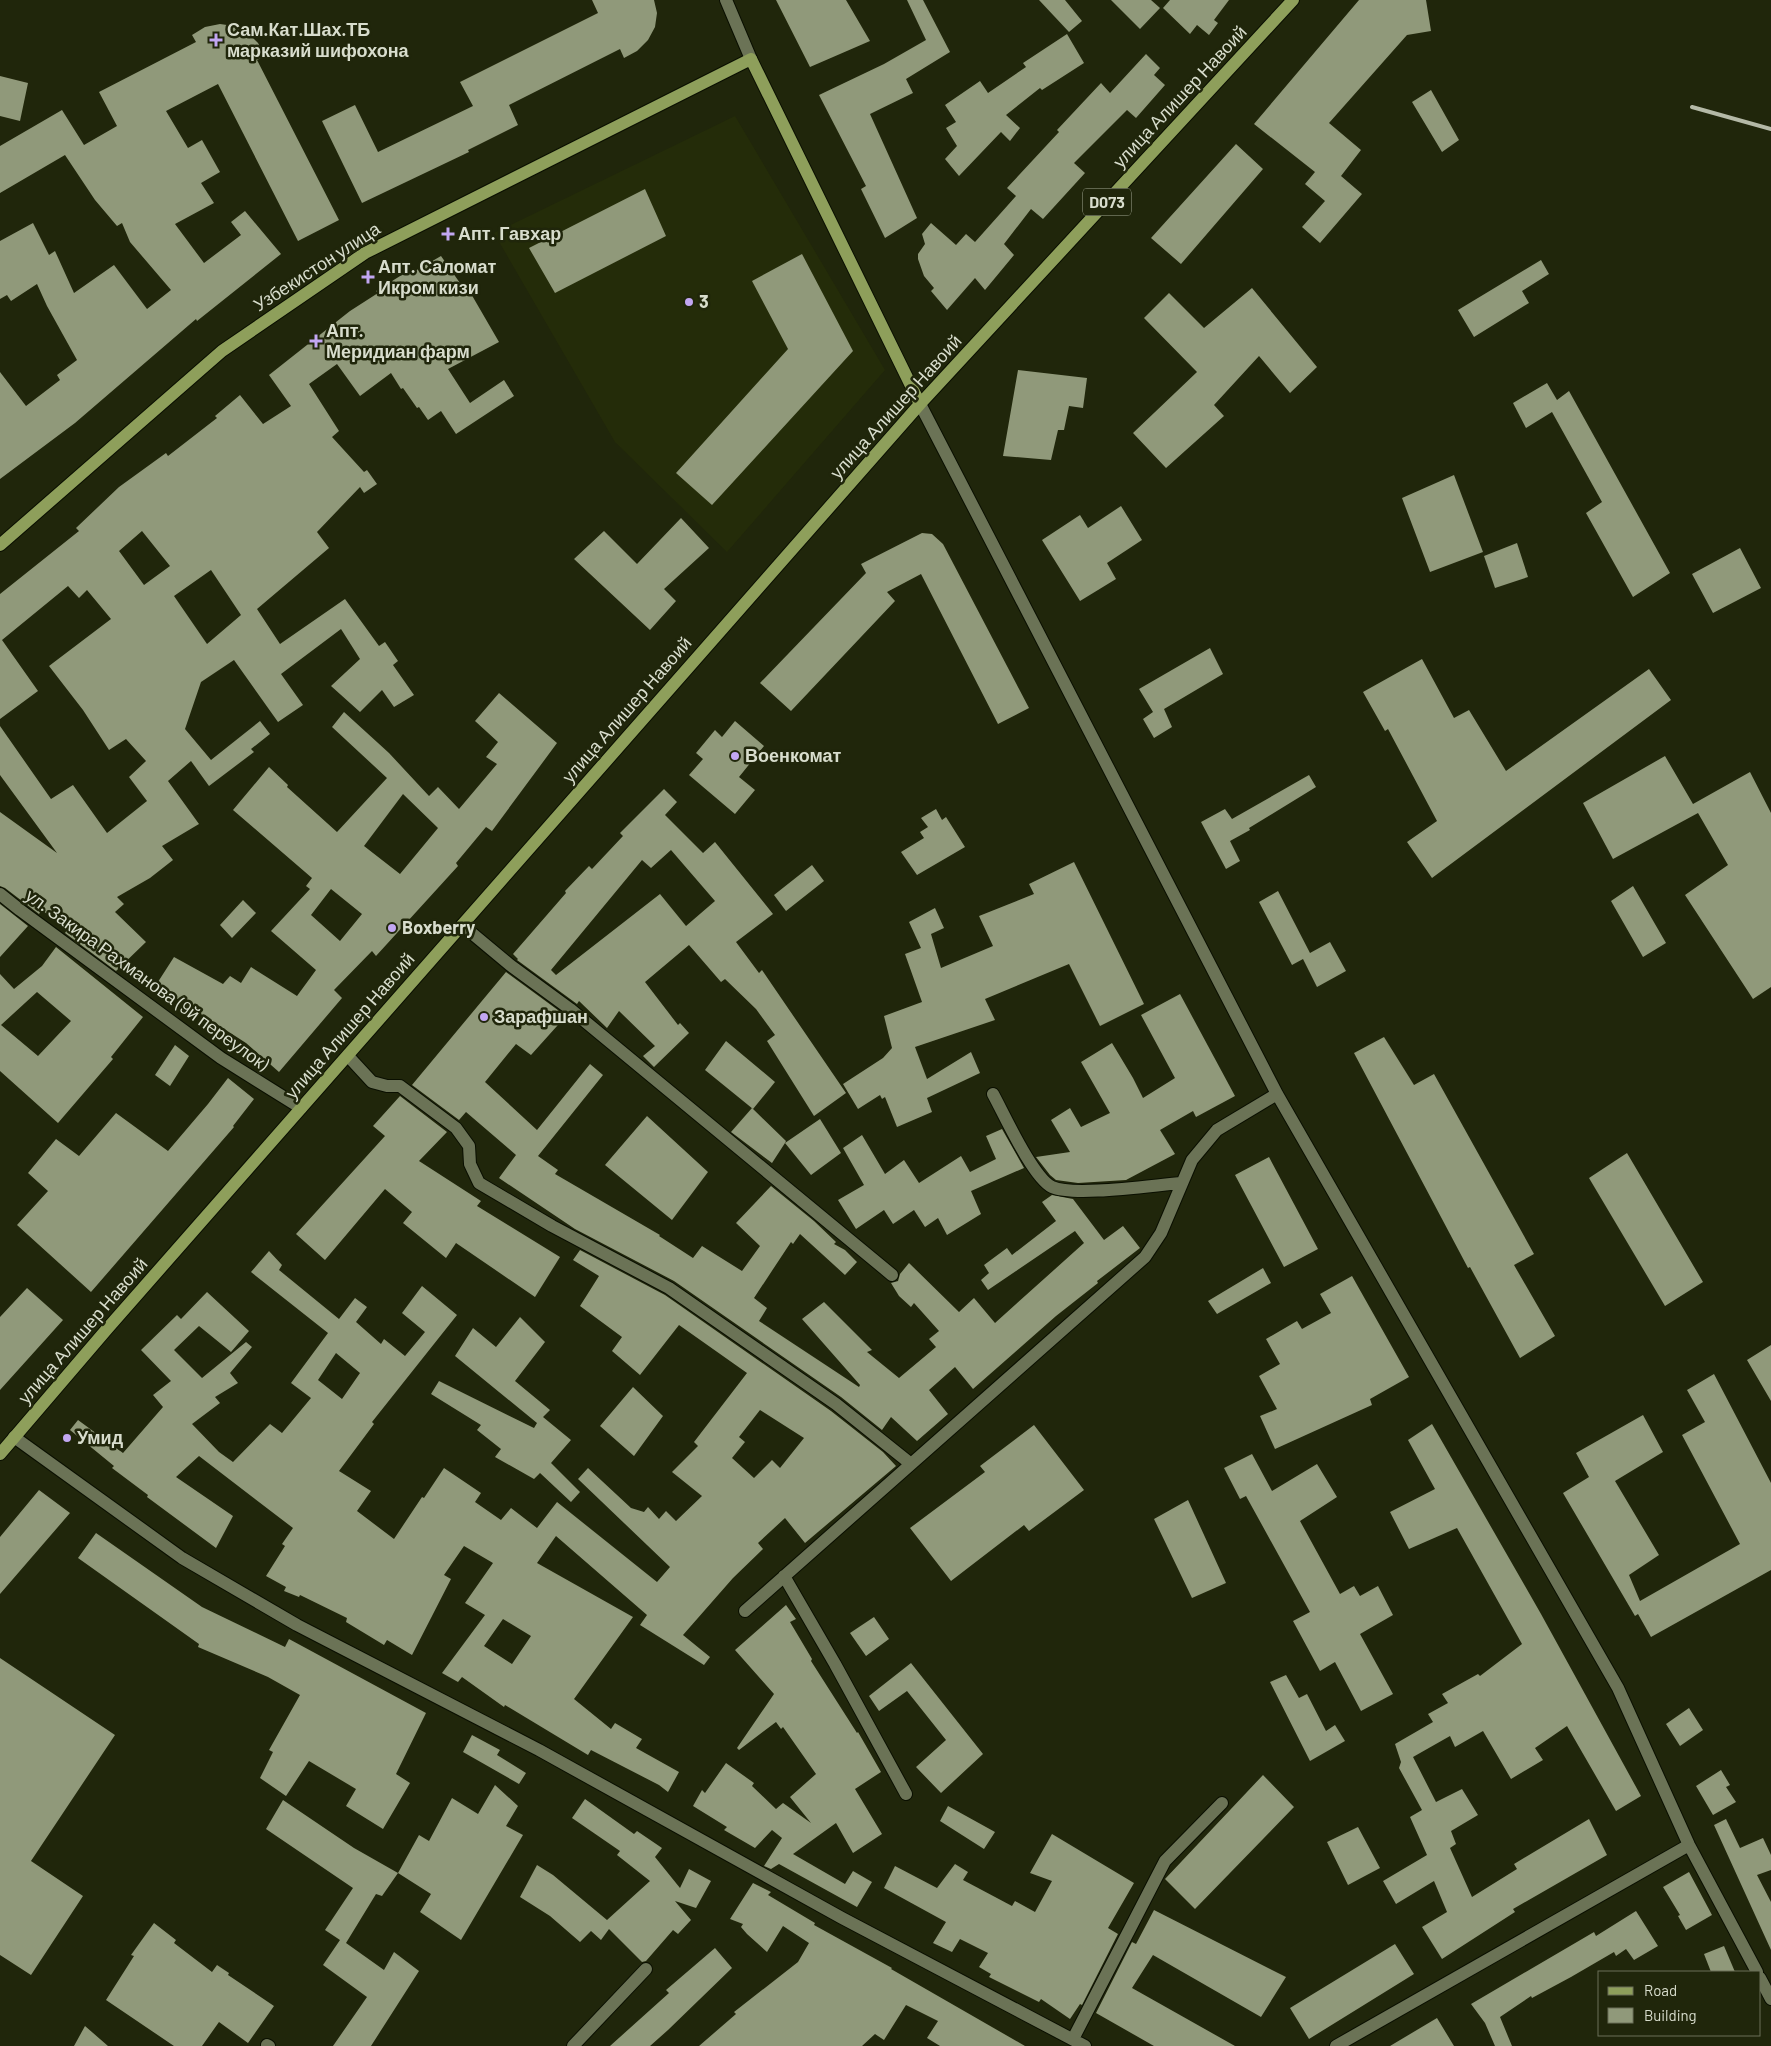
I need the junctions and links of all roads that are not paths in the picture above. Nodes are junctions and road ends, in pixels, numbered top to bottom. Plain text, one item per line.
1 (726, 0) edge
2 (1293, 0) edge
3 (751, 58) junction
4 (920, 404) junction
5 (0, 545) edge
6 (0, 894) edge
7 (462, 925) junction
8 (348, 1056) junction
9 (993, 1094) dead end
10 (1277, 1094) junction
11 (301, 1108) junction
12 (1182, 1183) junction
13 (892, 1275) dead end
14 (14, 1438) junction
15 (0, 1454) edge
16 (911, 1464) junction
17 (784, 1576) junction
18 (744, 1611) dead end
19 (906, 1794) dead end
20 (1222, 1803) dead end
21 (1689, 1846) junction
22 (646, 1969) dead end
23 (1756, 1971) edge
24 (1761, 1980) edge
25 (1771, 1999) edge
26 (1073, 2040) junction
27 (573, 2046) edge
28 (1086, 2046) edge
29 (1336, 2046) edge

1 - 3 street
2 - 4 main road, улица Алишер Навоий / D073
3 - 4 main road
3 - 5 main road, Узбекистон улица
4 - 7 main road, улица Алишер Навоий / D073
4 - 10 street
6 - 11 street, ул. Закира Рахманова (9й переулок)
7 - 8 main road, улица Алишер Навоий / D073
7 - 13 street
8 - 11 main road, улица Алишер Навоий / D073
8 - 16 street
9 - 12 street
10 - 12 street
10 - 21 street
11 - 14 main road, улица Алишер Навоий / D073
12 - 16 street
14 - 15 main road, улица Алишер Навоий / D073
14 - 26 street
16 - 17 street
17 - 18 street
17 - 19 street
20 - 26 street
21 - 23 street
21 - 29 street
22 - 27 street
24 - 25 street
26 - 28 street

